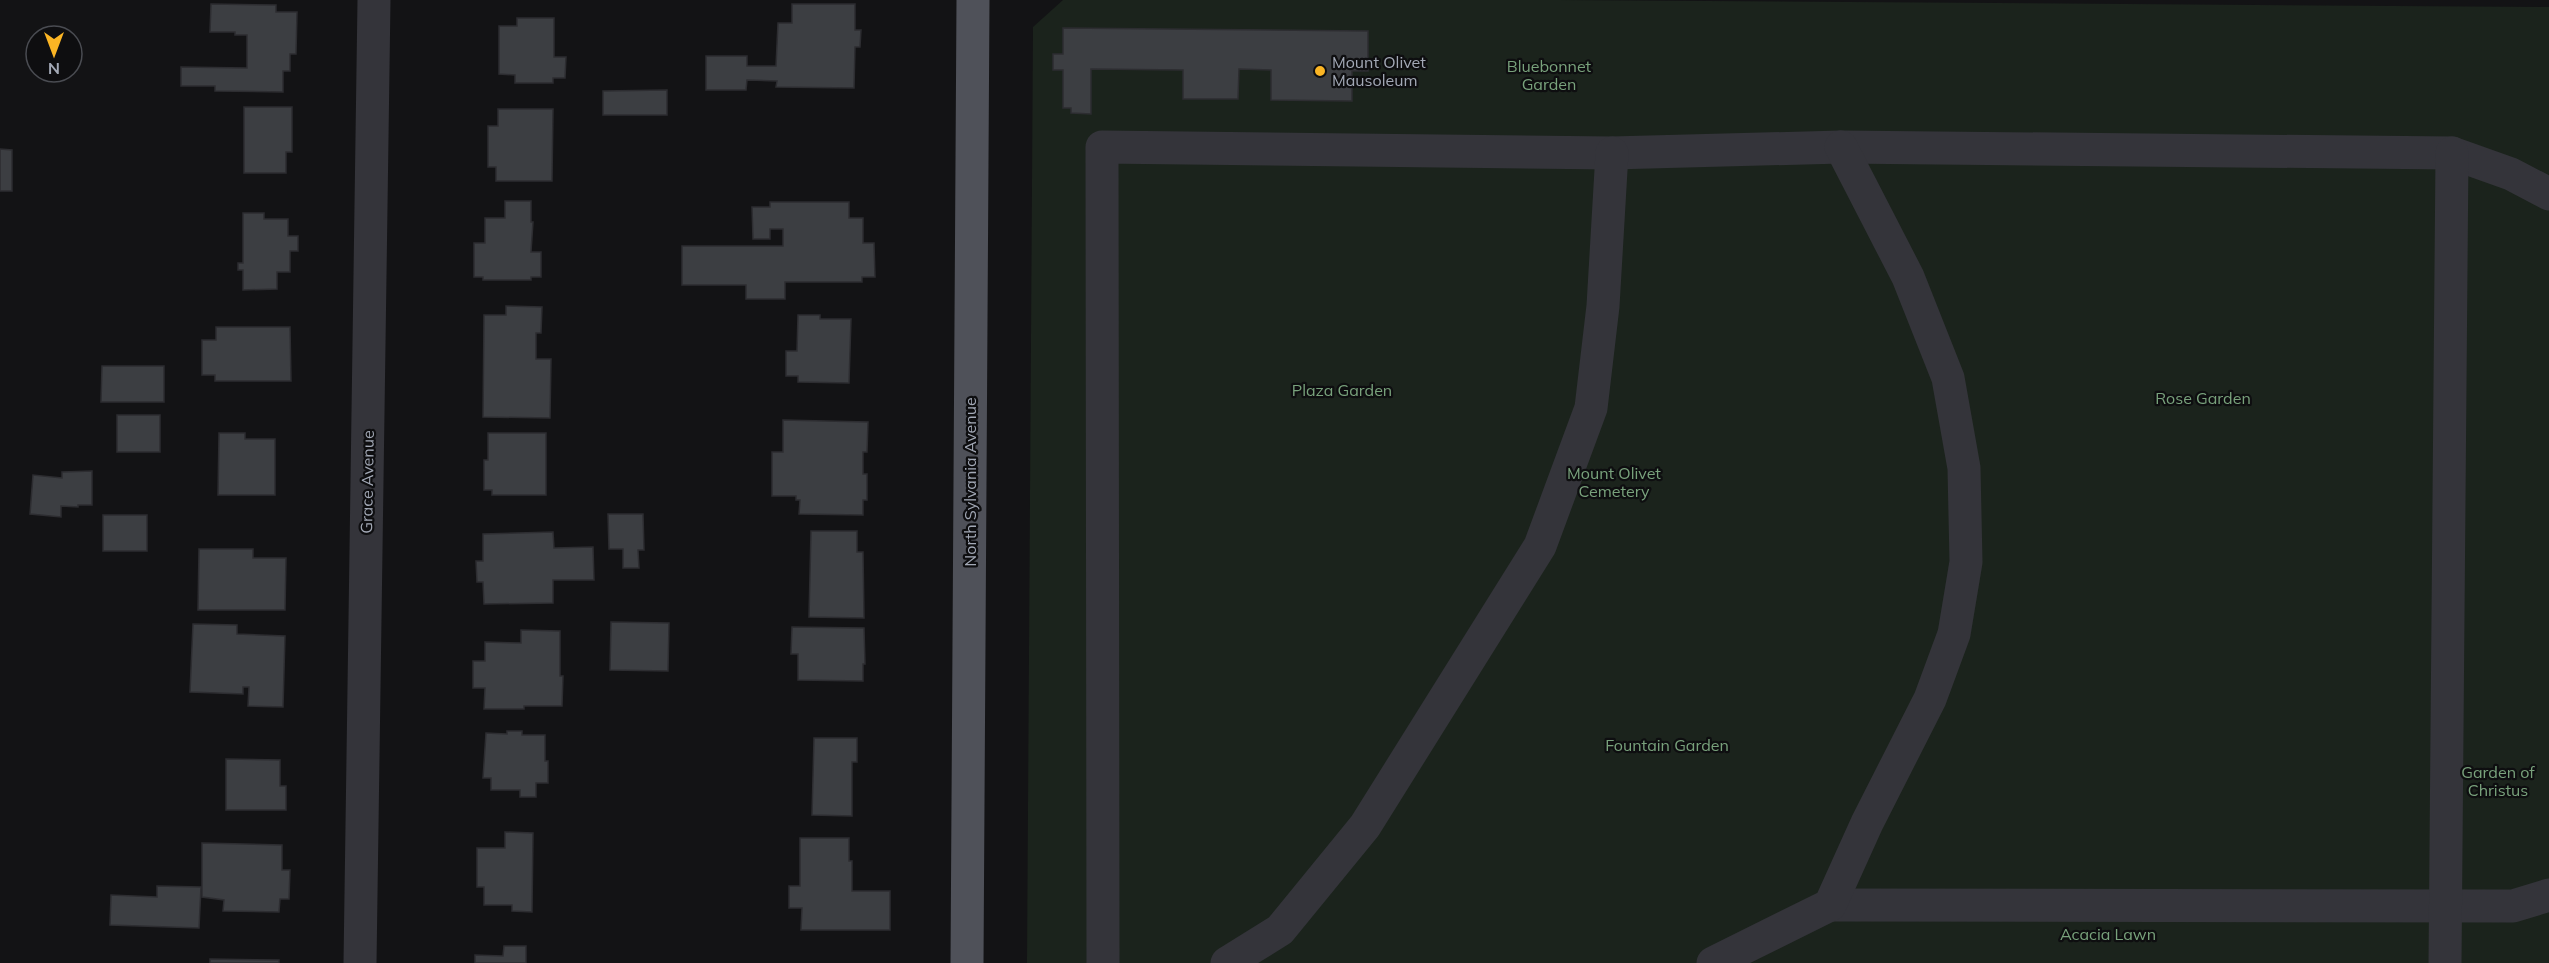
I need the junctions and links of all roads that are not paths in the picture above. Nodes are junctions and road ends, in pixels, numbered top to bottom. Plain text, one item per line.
1 (374, 0) edge
2 (973, 0) edge
3 (1841, 147) junction
4 (1612, 153) junction
5 (2452, 153) junction
6 (2549, 194) edge
7 (2549, 895) edge
8 (1830, 905) junction
9 (2446, 905) junction
10 (360, 963) edge
11 (966, 963) edge
12 (1103, 963) edge
13 (1227, 963) edge
14 (1713, 963) edge
15 (2445, 963) edge

1 - 10 street, Grace Avenue
2 - 11 main road, North Sylvania Avenue
3 - 4 street
3 - 5 street
3 - 8 street
4 - 12 street
4 - 13 street
5 - 6 street
5 - 9 street
7 - 9 street
8 - 9 street
8 - 14 street
9 - 15 street

